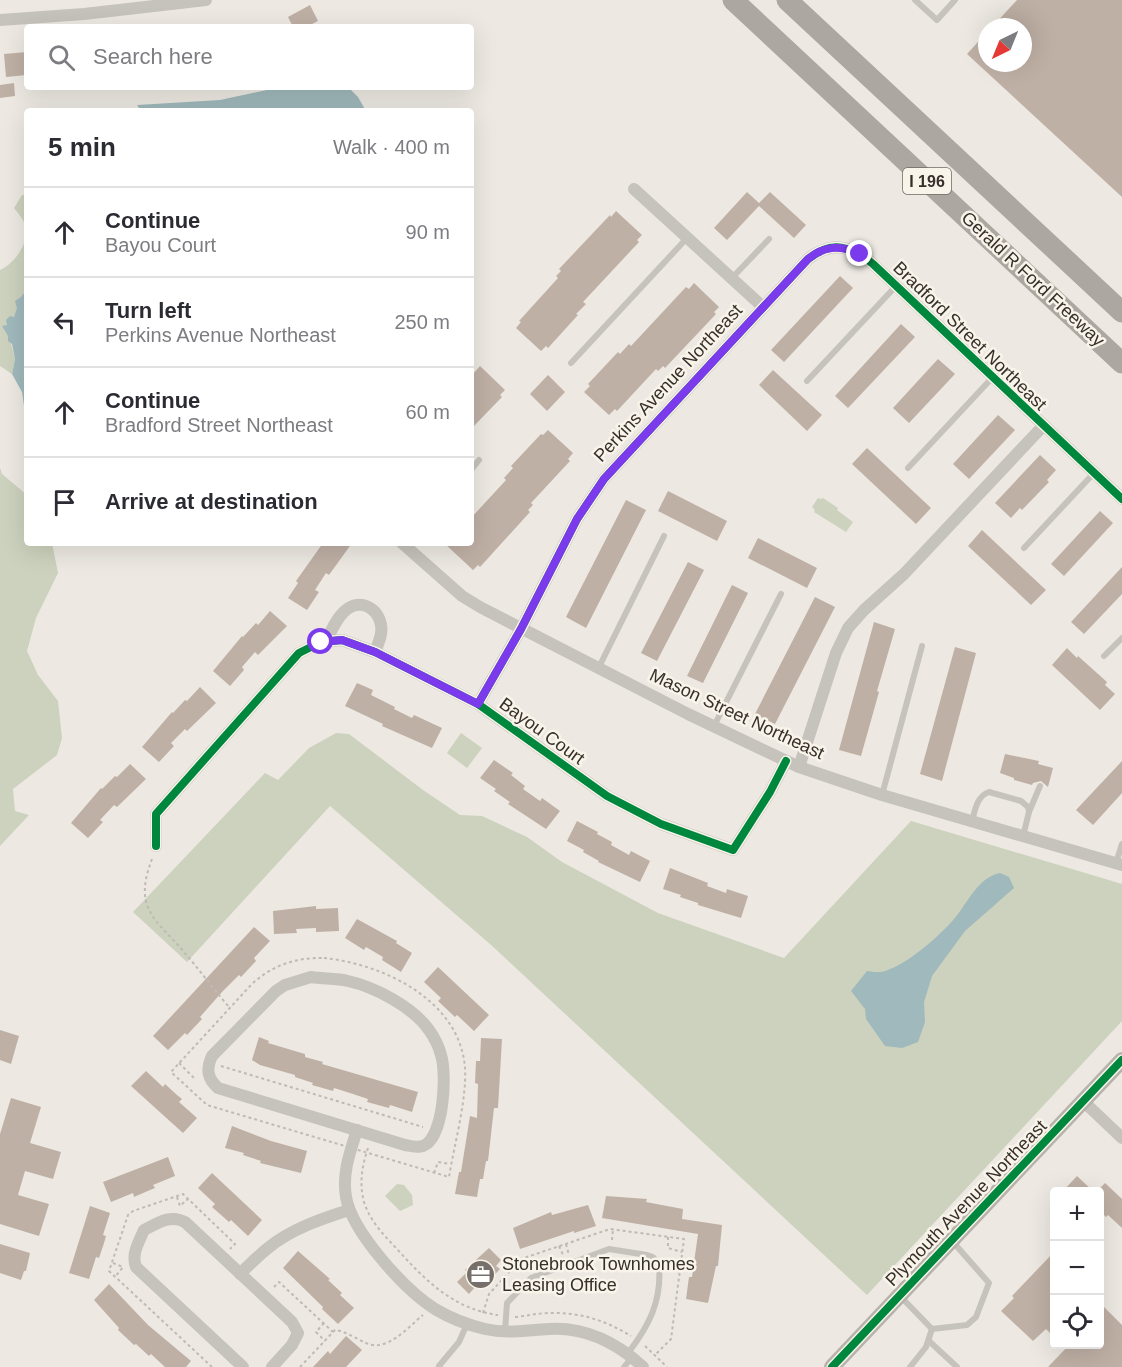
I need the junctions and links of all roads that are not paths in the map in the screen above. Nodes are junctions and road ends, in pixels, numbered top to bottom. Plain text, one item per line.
1 (206, 0) edge
2 (733, 0) edge
3 (788, 0) edge
4 (915, 0) edge
5 (955, 0) edge
6 (0, 20) edge
7 (634, 189) dead end
8 (687, 238) junction
9 (769, 238) dead end
10 (732, 279) junction
11 (896, 286) junction
12 (763, 307) junction
13 (1122, 312) edge
14 (571, 363) dead end
15 (1122, 363) edge
16 (992, 378) junction
17 (807, 381) dead end
18 (1043, 426) junction
19 (479, 460) dead end
20 (474, 466) edge
21 (908, 468) dead end
22 (1094, 473) junction
23 (1122, 499) edge
24 (664, 536) dead end
25 (406, 546) edge
26 (1024, 548) dead end
27 (781, 594) dead end
28 (521, 629) junction
29 (1122, 638) edge
30 (326, 642) junction
31 (922, 646) dead end
32 (375, 652) junction
33 (1104, 656) dead end
34 (599, 667) junction
35 (478, 704) junction
36 (714, 726) junction
37 (786, 762) junction
38 (799, 767) junction
39 (1040, 786) dead end
40 (882, 795) junction
41 (1029, 812) junction
42 (972, 821) junction
43 (1023, 837) junction
44 (1122, 844) edge
45 (156, 846) road end
46 (1119, 864) edge
47 (1122, 1060) edge
48 (1083, 1101) junction
49 (357, 1130) junction
50 (1122, 1138) edge
51 (349, 1210) junction
52 (951, 1239) junction
53 (240, 1274) junction
54 (899, 1295) junction
55 (473, 1326) junction
56 (932, 1329) junction
57 (505, 1332) junction
58 (929, 1341) junction
59 (628, 1359) edge
60 (243, 1367) edge
61 (272, 1367) edge
62 (440, 1367) edge
63 (643, 1367) edge
64 (832, 1367) edge
65 (910, 1367) edge
66 (957, 1367) edge

1 - 6 street
2 - 15 highway, Gerald R Ford Freeway / I 196
3 - 13 highway, Gerald R Ford Freeway / I 196
4 - 5 lane
7 - 8 street
8 - 10 street
8 - 14 lane
9 - 10 lane
10 - 12 street
11 - 12 street, Bradford Street Northeast
11 - 16 street, Bradford Street Northeast
11 - 17 lane
12 - 28 street, Perkins Avenue Northeast
16 - 18 street, Bradford Street Northeast
16 - 21 lane
18 - 22 street, Bradford Street Northeast
18 - 38 street
19 - 20 lane
22 - 23 street, Bradford Street Northeast
22 - 26 lane
24 - 34 lane
25 - 28 street, Mason Street Northeast
27 - 36 lane
28 - 34 street, Mason Street Northeast
28 - 35 street, Perkins Avenue Northeast
29 - 33 lane
30 - 32 street, Bayou Court
30 - 32 street
30 - 45 street, Bayou Court
31 - 40 lane
32 - 35 street, Bayou Court
34 - 36 street, Mason Street Northeast
35 - 37 street, Bayou Court
36 - 37 street, Mason Street Northeast
37 - 38 street, Mason Street Northeast
38 - 40 street, Mason Street Northeast
39 - 41 lane
40 - 42 street, Mason Street Northeast
41 - 42 lane
41 - 43 lane
42 - 43 street, Mason Street Northeast
43 - 46 street, Mason Street Northeast
44 - 46 lane
47 - 48 main road, Plymouth Avenue Northeast
48 - 50 street
48 - 52 main road, Plymouth Avenue Northeast
49 - 49 street
49 - 51 street
51 - 53 street
51 - 55 street
52 - 54 main road, Plymouth Avenue Northeast
52 - 56 lane
53 - 60 street
53 - 61 street
54 - 56 lane
54 - 64 main road, Plymouth Avenue Northeast
55 - 57 street
55 - 62 lane
56 - 58 lane
57 - 59 street
57 - 59 lane
58 - 65 lane
58 - 66 lane
59 - 63 street

